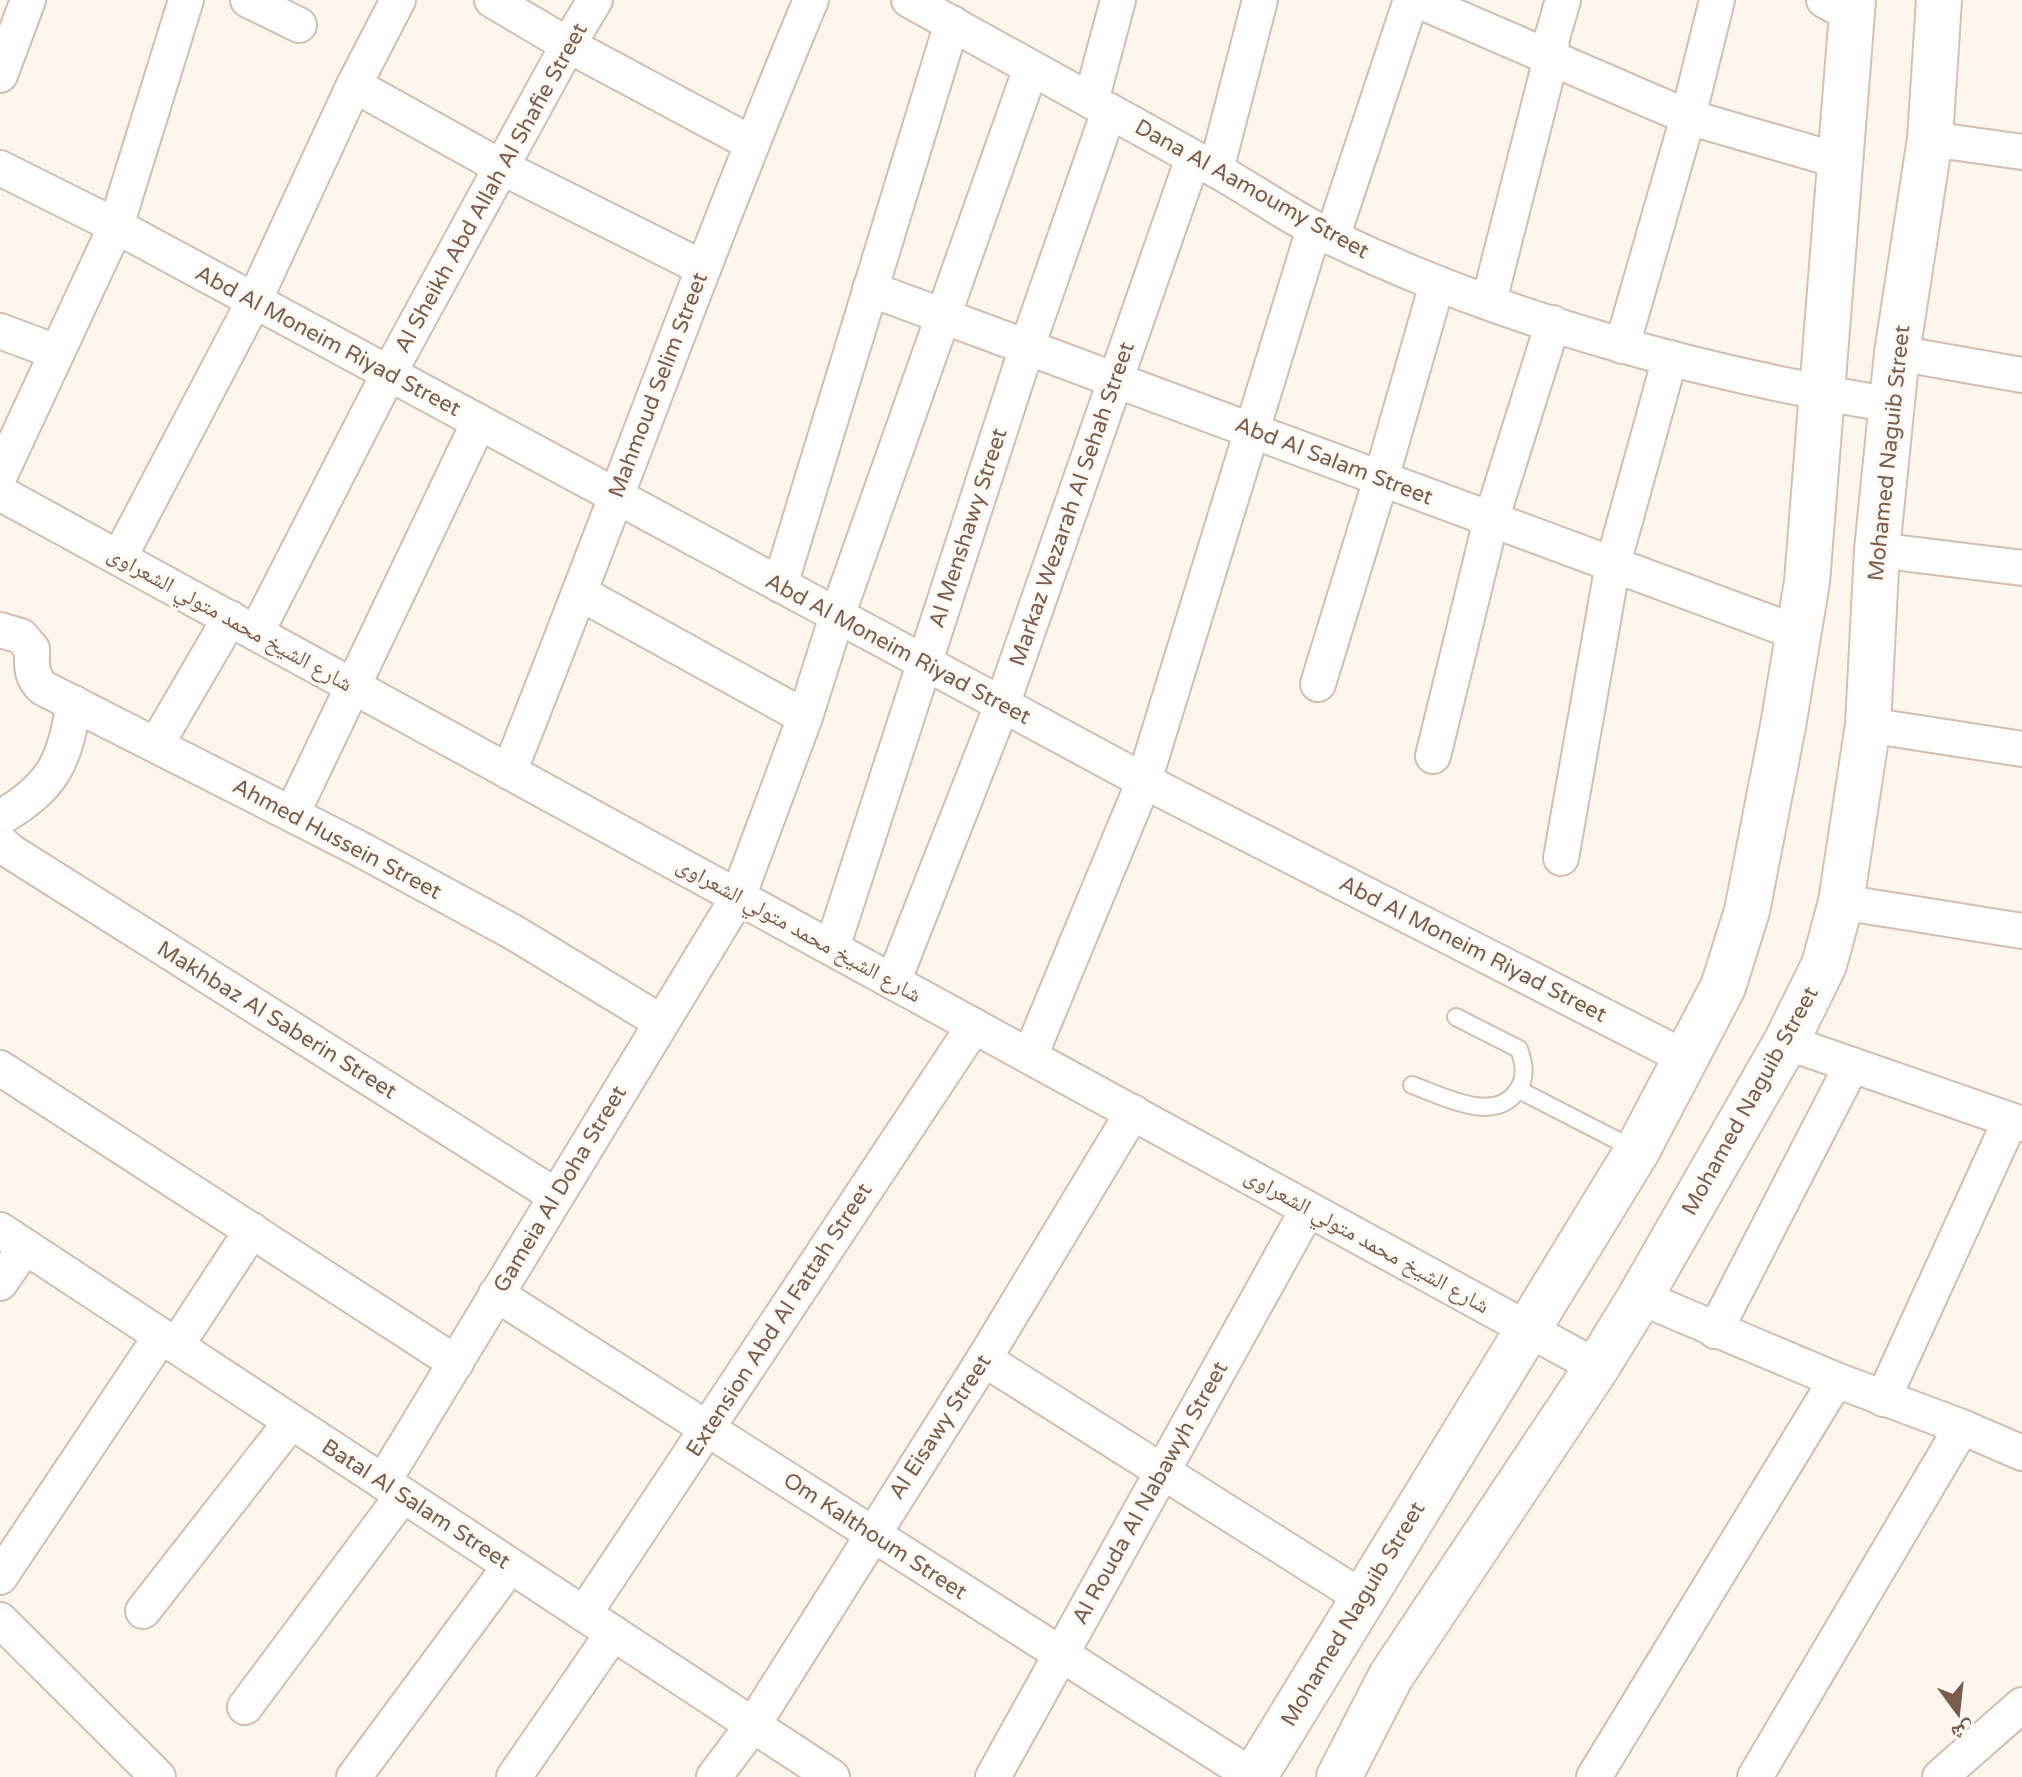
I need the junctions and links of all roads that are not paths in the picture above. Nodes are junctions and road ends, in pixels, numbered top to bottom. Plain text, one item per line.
1 (28, 0) edge
2 (186, 0) edge
3 (248, 0) edge
4 (398, 0) edge
5 (492, 0) edge
6 (595, 0) edge
7 (811, 0) edge
8 (909, 0) edge
9 (1118, 0) edge
10 (1260, 0) edge
11 (1411, 0) edge
12 (1417, 0) edge
13 (1563, 0) edge
14 (1717, 0) edge
15 (1939, 0) edge
16 (1843, 5) edge
17 (963, 17) edge
18 (299, 25) dead end
19 (568, 45) junction
20 (1551, 58) junction
21 (1031, 68) junction
22 (0, 75) edge
23 (354, 85) junction
24 (1100, 106) junction
25 (1688, 117) junction
26 (1930, 139) junction
27 (751, 143) junction
28 (2022, 152) edge
29 (1840, 161) junction
30 (1205, 164) junction
31 (501, 167) junction
32 (0, 168) edge
33 (116, 226) junction
34 (1323, 233) junction
35 (703, 268) junction
36 (1437, 284) junction
37 (870, 289) junction
38 (254, 301) junction
39 (1489, 301) junction
40 (943, 316) junction
41 (1553, 323) junction
42 (0, 331) edge
43 (1622, 346) junction
44 (1027, 347) junction
45 (56, 352) junction
46 (1897, 353) junction
47 (1670, 358) junction
48 (389, 373) junction
49 (2022, 375) edge
50 (1116, 380) junction
51 (1822, 394) junction
52 (1892, 405) junction
53 (479, 422) junction
54 (1253, 431) junction
55 (0, 475) edge
56 (1381, 479) junction
57 (0, 493) edge
58 (615, 496) junction
59 (1491, 520) junction
60 (1877, 550) junction
61 (119, 558) junction
62 (1613, 564) junction
63 (2022, 568) edge
64 (780, 585) junction
65 (580, 593) junction
66 (837, 616) junction
67 (243, 626) junction
68 (0, 630) edge
69 (1798, 633) junction
70 (924, 663) junction
71 (1318, 684) dead end
72 (353, 686) junction
73 (74, 703) junction
74 (1002, 705) junction
75 (805, 717) junction
76 (1868, 725) junction
77 (156, 745) junction
78 (2022, 749) edge
79 (1433, 756) dead end
80 (509, 772) junction
81 (1144, 781) junction
82 (292, 814) junction
83 (0, 818) edge
84 (0, 842) edge
85 (1561, 858) dead end
86 (738, 897) junction
87 (1841, 902) junction
88 (2022, 931) edge
89 (832, 948) junction
90 (893, 982) junction
91 (1456, 1017) dead end
92 (661, 1022) junction
93 (974, 1026) junction
94 (1786, 1042) junction
95 (1030, 1056) junction
96 (1688, 1059) junction
97 (1852, 1065) junction
98 (0, 1068) edge
99 (1412, 1085) dead end
100 (1519, 1090) junction
101 (1133, 1112) junction
102 (2016, 1123) edge
103 (1637, 1151) junction
104 (556, 1196) junction
105 (1308, 1209) junction
106 (252, 1230) junction
107 (13, 1239) edge
108 (0, 1283) edge
109 (496, 1294) junction
110 (1640, 1297) junction
111 (1528, 1329) junction
112 (1715, 1331) junction
113 (168, 1341) junction
114 (984, 1359) junction
115 (456, 1363) junction
116 (1597, 1367) junction
117 (1836, 1380) junction
118 (1883, 1399) junction
119 (291, 1422) junction
120 (1962, 1427) junction
121 (708, 1429) junction
122 (2022, 1453) edge
123 (1162, 1471) junction
124 (393, 1488) junction
125 (872, 1533) junction
126 (510, 1566) junction
127 (0, 1577) edge
128 (1363, 1598) junction
129 (143, 1611) dead end
130 (584, 1614) junction
131 (0, 1620) edge
132 (613, 1633) junction
133 (1061, 1654) junction
134 (2022, 1705) edge
135 (245, 1707) dead end
136 (753, 1725) junction
137 (158, 1777) edge
138 (354, 1777) edge
139 (514, 1777) edge
140 (714, 1777) edge
141 (832, 1777) edge
142 (993, 1777) edge
143 (1254, 1777) edge
144 (1339, 1777) edge
145 (1594, 1777) edge
146 (1755, 1777) edge
147 (1940, 1777) edge

1 - 22 street
2 - 33 street
3 - 18 street
4 - 23 street
5 - 19 street
6 - 19 street, Al Sheikh Abd Allah Al Shafie Street
7 - 27 street, Mahmoud Selim Street
8 - 17 street, Dana Al Aamoumy Street
9 - 24 street, Al Menshawy Street
10 - 30 street, Markaz Wezarah Al Sehah Street
11 - 34 street
12 - 20 street
13 - 20 street
14 - 25 street
15 - 26 main road, Mohamed Naguib Street
16 - 29 main road, Mohamed Naguib Street
17 - 21 street, Dana Al Aamoumy Street
17 - 37 street
19 - 27 street
19 - 31 street, Al Sheikh Abd Allah Al Shafie Street
20 - 25 street
20 - 39 street
21 - 24 street, Dana Al Aamoumy Street
21 - 40 street, Gameia Al Doha Street
23 - 31 street
23 - 38 street
24 - 30 street, Dana Al Aamoumy Street
24 - 44 street, Al Menshawy Street
25 - 29 street
25 - 43 street
26 - 28 street
26 - 46 main road, Mohamed Naguib Street
27 - 35 street, Mahmoud Selim Street
29 - 51 main road, Mohamed Naguib Street
30 - 34 street, Dana Al Aamoumy Street
30 - 50 street, Markaz Wezarah Al Sehah Street
31 - 35 street
31 - 48 street, Al Sheikh Abd Allah Al Shafie Street
32 - 33 street, Abd Al Moneim Riyad Street
33 - 38 street, Abd Al Moneim Riyad Street
33 - 45 street
34 - 36 street, Dana Al Aamoumy Street
34 - 54 street
35 - 58 street, Mahmoud Selim Street
36 - 39 street, Dana Al Aamoumy Street
36 - 56 street
37 - 40 street, Abd Al Salam Street
37 - 64 street
38 - 48 street, Abd Al Moneim Riyad Street
38 - 61 street
39 - 41 street, Dana Al Aamoumy Street
40 - 44 street, Abd Al Salam Street
40 - 66 street, Gameia Al Doha Street
41 - 43 street, Dana Al Aamoumy Street
41 - 59 street
42 - 45 street
43 - 47 street, Dana Al Aamoumy Street
44 - 50 street, Abd Al Salam Street
44 - 70 street, Al Menshawy Street
45 - 55 street
46 - 49 street
46 - 52 main road, Mohamed Naguib Street
47 - 51 street, Dana Al Aamoumy Street
47 - 62 street
48 - 53 street, Abd Al Moneim Riyad Street
48 - 67 street, Al Sheikh Abd Allah Al Shafie Street
50 - 54 street, Abd Al Salam Street
50 - 74 street, Markaz Wezarah Al Sehah Street
51 - 52 street, Dana Al Aamoumy Street
51 - 69 main road, Mohamed Naguib Street
52 - 60 main road, Mohamed Naguib Street
53 - 58 street, Abd Al Moneim Riyad Street
53 - 72 street
54 - 56 street, Abd Al Salam Street
54 - 81 street
56 - 59 street, Abd Al Salam Street
56 - 71 street
57 - 61 street, شارع الشيخ محمد متولي الشعراوى
58 - 64 street, Abd Al Moneim Riyad Street
58 - 65 street, Mahmoud Selim Street
59 - 62 street, Abd Al Salam Street
59 - 79 street
60 - 63 street
60 - 76 main road, Mohamed Naguib Street
61 - 67 street, شارع الشيخ محمد متولي الشعراوى
62 - 69 street, Abd Al Salam Street
62 - 85 street
64 - 66 street, Abd Al Moneim Riyad Street
65 - 75 street
65 - 80 street, Mahmoud Selim Street
66 - 70 street, Abd Al Moneim Riyad Street
66 - 75 street, Gameia Al Doha Street
67 - 72 street, شارع الشيخ محمد متولي الشعراوى
67 - 77 street, Al Sheikh Abd Allah Al Shafie Street
68 - 73 street, Ahmed Hussein Street
69 - 96 main road, Mohamed Naguib Street
70 - 74 street, Abd Al Moneim Riyad Street
70 - 89 street, Al Menshawy Street
72 - 80 street, شارع الشيخ محمد متولي الشعراوى
72 - 82 street
73 - 77 street, Ahmed Hussein Street
73 - 83 street
74 - 81 street, Abd Al Moneim Riyad Street
74 - 90 street, Markaz Wezarah Al Sehah Street
75 - 86 street, Gameia Al Doha Street
76 - 78 street
76 - 87 main road, Mohamed Naguib Street
77 - 82 street, Ahmed Hussein Street
80 - 86 street, شارع الشيخ محمد متولي الشعراوى
81 - 95 street
81 - 96 street, Abd Al Moneim Riyad Street
82 - 92 street, Ahmed Hussein Street
84 - 104 street, Makhbaz Al Saberin Street
86 - 89 street, شارع الشيخ محمد متولي الشعراوى
86 - 92 street, Gameia Al Doha Street
87 - 88 street
87 - 94 main road, Mohamed Naguib Street
89 - 90 street, شارع الشيخ محمد متولي الشعراوى
90 - 93 street, شارع الشيخ محمد متولي الشعراوى
91 - 100 lane
92 - 104 street, Gameia Al Doha Street
93 - 95 street, شارع الشيخ محمد متولي الشعراوى
93 - 121 street, Extension Abd Al Fattah Street
94 - 97 street
94 - 110 main road, Mohamed Naguib Street
95 - 101 street, شارع الشيخ محمد متولي الشعراوى
96 - 103 main road, Mohamed Naguib Street
97 - 102 street
97 - 112 street
98 - 106 street
99 - 100 lane
100 - 103 lane
101 - 105 street, شارع الشيخ محمد متولي الشعراوى
101 - 114 street, Al Eisawy Street
102 - 118 street
103 - 111 main road, Mohamed Naguib Street
104 - 109 street, Gameia Al Doha Street
105 - 111 street, شارع الشيخ محمد متولي الشعراوى
105 - 123 street, Al Rouda Al Nabawyh Street
106 - 113 street
106 - 115 street
107 - 108 street
107 - 113 street, Batal Al Salam Street
109 - 115 street, Gameia Al Doha Street
109 - 121 street, Om Kalthoum Street
110 - 112 street
110 - 116 main road, Mohamed Naguib Street
111 - 116 street, شارع الشيخ محمد متولي الشعراوى
111 - 128 main road, Mohamed Naguib Street
112 - 117 street
113 - 119 street, Batal Al Salam Street
113 - 127 street
114 - 123 street
114 - 125 street, Al Eisawy Street
115 - 124 street, Gameia Al Doha Street
116 - 144 main road, Mohamed Naguib Street
117 - 118 street
117 - 145 street
118 - 120 street
119 - 124 street, Batal Al Salam Street
119 - 129 street
120 - 122 street
120 - 146 street
121 - 125 street, Om Kalthoum Street
121 - 130 street, Extension Abd Al Fattah Street
123 - 128 street
123 - 133 street, Al Rouda Al Nabawyh Street
124 - 126 street, Batal Al Salam Street
124 - 135 street, Gameia Al Doha Street
125 - 133 street, Om Kalthoum Street
125 - 136 street, Al Eisawy Street
126 - 130 street, Batal Al Salam Street
126 - 138 street
128 - 143 main road, Mohamed Naguib Street
130 - 132 street, Batal Al Salam Street
131 - 137 street
132 - 136 street, Batal Al Salam Street
132 - 139 street
133 - 142 street, Al Rouda Al Nabawyh Street
133 - 143 street, Om Kalthoum Street
134 - 147 street
136 - 140 street, Al Eisawy Street
136 - 141 street, Batal Al Salam Street

